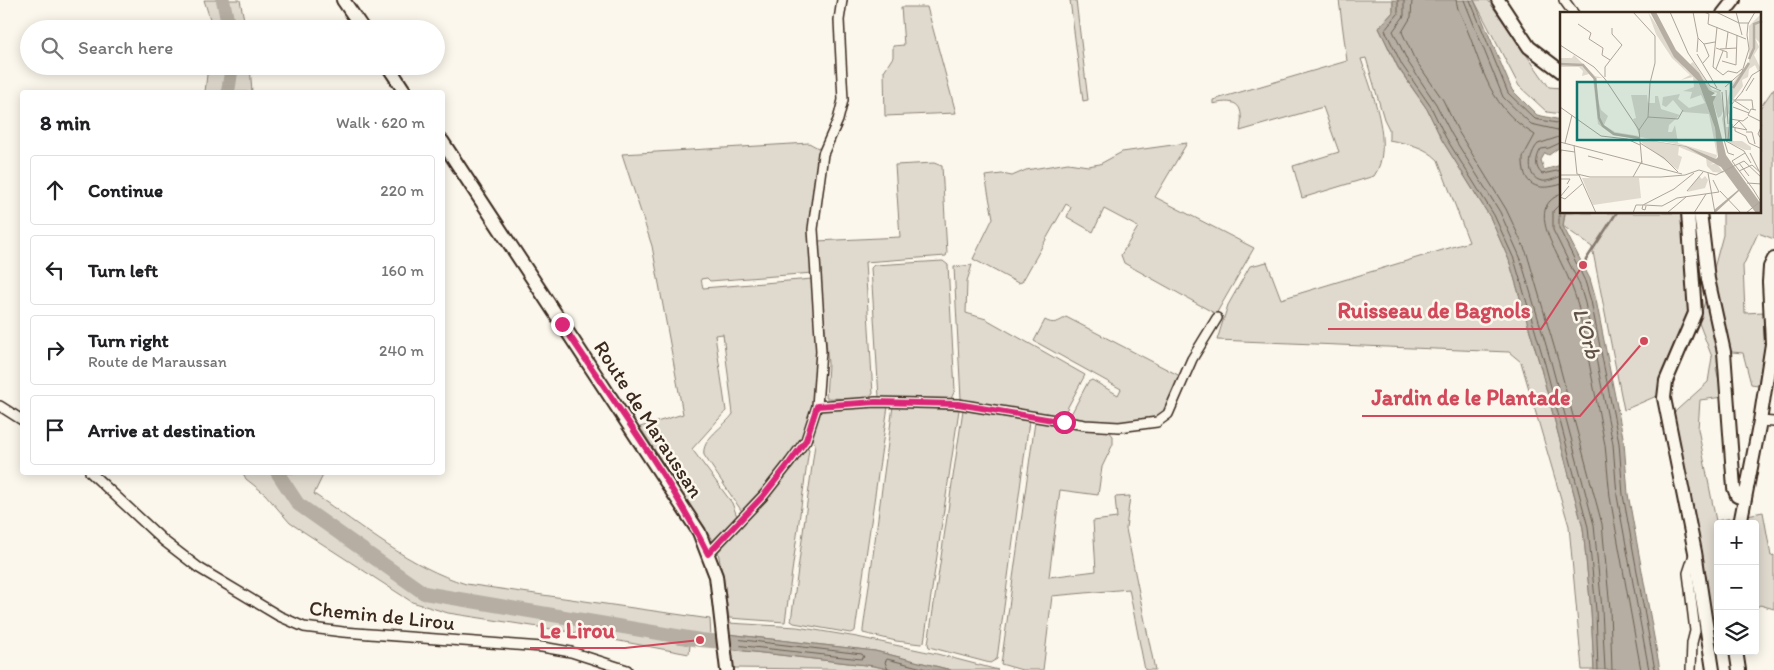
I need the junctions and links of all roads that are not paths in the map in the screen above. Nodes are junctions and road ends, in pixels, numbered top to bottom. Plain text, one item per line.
1 (343, 0) edge
2 (350, 0) edge
3 (842, 0) edge
4 (1498, 0) edge
5 (1564, 0) edge
6 (1734, 0) edge
7 (1573, 12) edge
8 (1725, 12) edge
9 (357, 20) edge
10 (363, 20) edge
11 (1560, 70) edge
12 (394, 75) edge
13 (399, 75) edge
14 (405, 90) edge
15 (409, 90) edge
16 (445, 146) edge
17 (445, 153) edge
18 (1688, 214) edge
19 (1700, 214) edge
20 (1774, 259) edge
21 (1217, 318) dead end
22 (608, 396) junction
23 (0, 406) edge
24 (817, 406) junction
25 (20, 419) edge
26 (1760, 421) junction
27 (1774, 422) edge
28 (93, 475) edge
29 (1745, 499) junction
30 (1741, 520) edge
31 (706, 549) junction
32 (1694, 552) junction
33 (1737, 655) edge
34 (726, 666) edge
35 (627, 670) edge
36 (1691, 670) edge
37 (1713, 670) edge
38 (1739, 670) edge

1 - 9 main road
2 - 10 main road
3 - 24 street
4 - 11 main road
5 - 7 street
6 - 8 main road
12 - 14 main road
13 - 15 main road
16 - 22 main road, Route de Maraussan
17 - 22 main road, Route de Maraussan
18 - 32 main road
19 - 29 main road
20 - 26 main road
21 - 24 street
22 - 31 main road, Route de Maraussan
23 - 25 street
24 - 31 street
26 - 27 street
26 - 29 main road
28 - 35 street, Chemin de Lirou
29 - 30 main road
31 - 34 main road, Route de Maraussan
32 - 36 street
32 - 37 main road
33 - 38 main road

